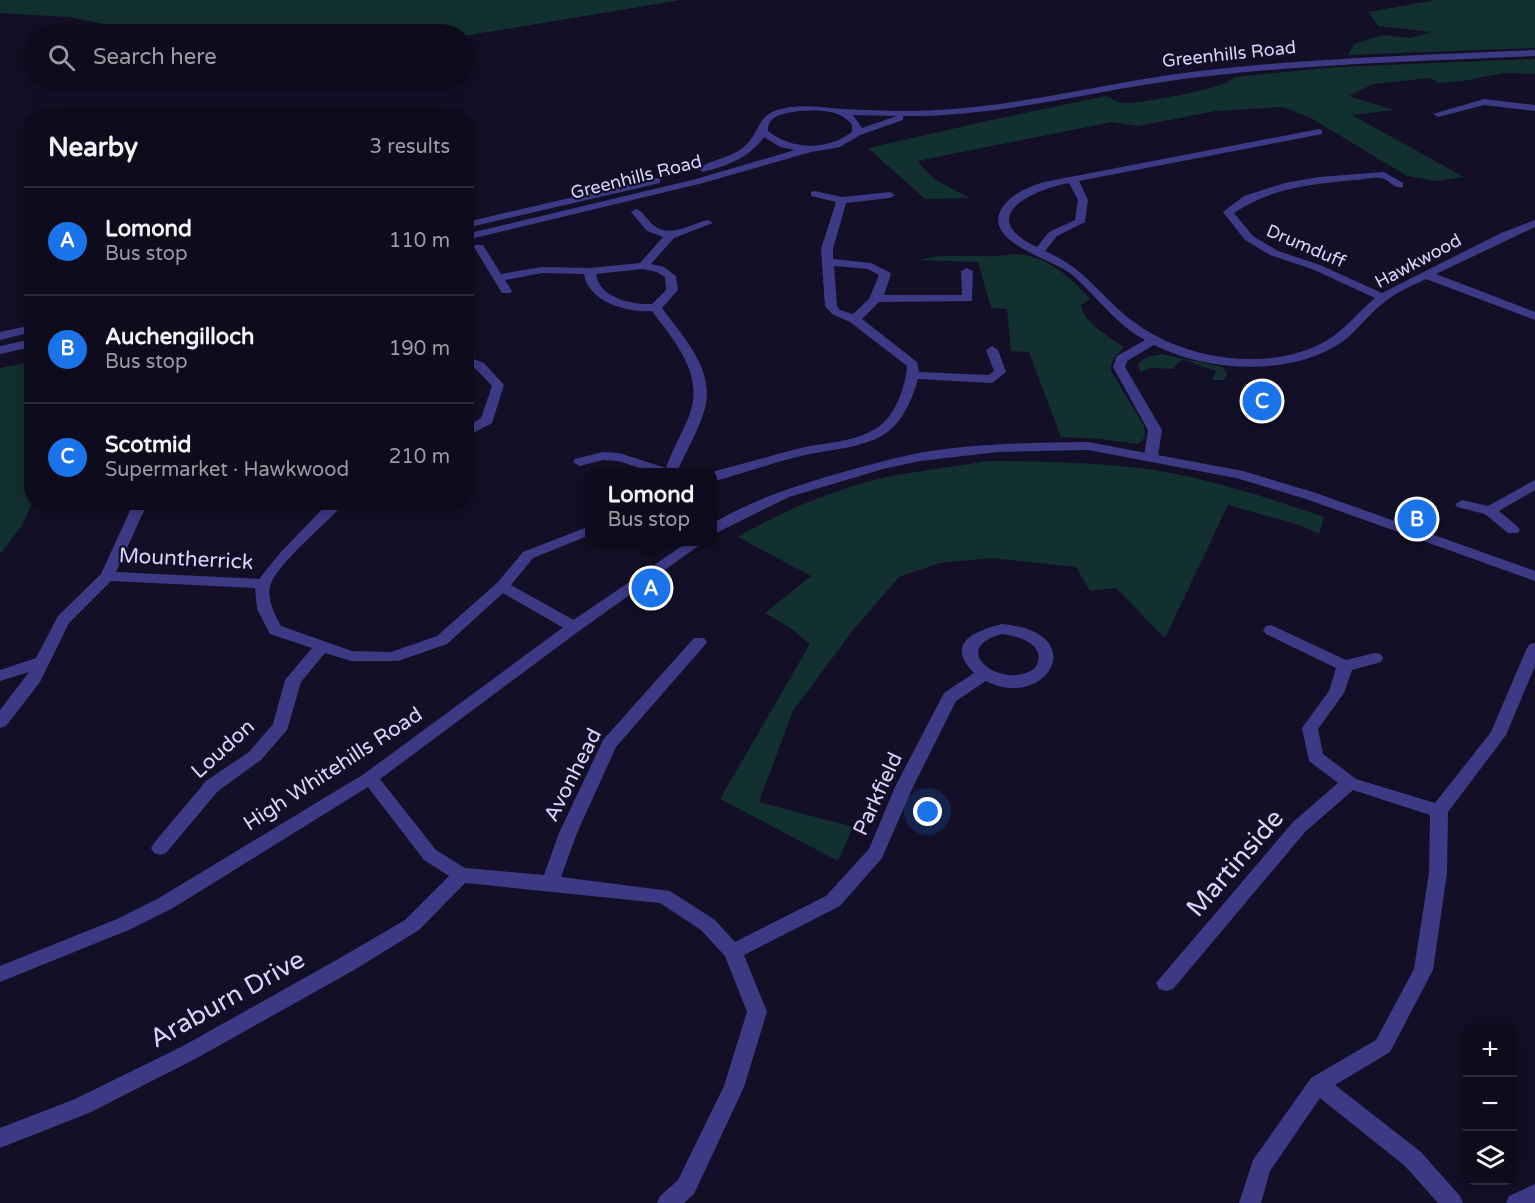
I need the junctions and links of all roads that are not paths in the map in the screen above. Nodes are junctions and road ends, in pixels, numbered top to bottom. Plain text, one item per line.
1 (1535, 53) edge
2 (1535, 108) edge
3 (839, 112) junction
4 (930, 114) junction
5 (1438, 114) dead end
6 (763, 131) junction
7 (1319, 132) dead end
8 (857, 133) junction
9 (814, 148) junction
10 (1072, 180) junction
11 (1400, 185) dead end
12 (815, 194) dead end
13 (890, 195) dead end
14 (842, 200) junction
15 (636, 212) dead end
16 (474, 223) edge
17 (708, 223) dead end
18 (1535, 223) edge
19 (474, 235) edge
20 (670, 236) junction
21 (479, 247) dead end
22 (1039, 251) junction
23 (828, 262) junction
24 (643, 266) junction
25 (590, 271) junction
26 (967, 271) dead end
27 (1427, 275) junction
28 (497, 278) junction
29 (506, 291) dead end
30 (876, 298) junction
31 (1383, 298) junction
32 (655, 307) junction
33 (1535, 316) edge
34 (854, 319) junction
35 (24, 330) edge
36 (0, 336) edge
37 (1154, 340) junction
38 (24, 345) edge
39 (0, 350) edge
40 (992, 350) dead end
41 (474, 363) edge
42 (914, 375) junction
43 (474, 428) edge
44 (1151, 456) junction
45 (580, 462) dead end
46 (652, 468) edge
47 (673, 468) edge
48 (717, 476) edge
49 (1535, 484) edge
50 (1462, 504) dead end
51 (137, 510) edge
52 (330, 510) edge
53 (1490, 511) junction
54 (717, 528) edge
55 (1513, 530) dead end
56 (585, 532) edge
57 (691, 546) edge
58 (107, 576) junction
59 (1535, 576) edge
60 (264, 584) junction
61 (502, 586) junction
62 (574, 627) junction
63 (1271, 630) dead end
64 (699, 642) dead end
65 (322, 646) junction
66 (1375, 658) dead end
67 (1533, 658) edge
68 (43, 661) junction
69 (1345, 666) junction
70 (984, 674) junction
71 (0, 675) edge
72 (0, 722) edge
73 (370, 778) junction
74 (1350, 783) junction
75 (1439, 811) junction
76 (160, 848) dead end
77 (461, 875) junction
78 (550, 884) junction
79 (733, 952) junction
80 (0, 974) edge
81 (1166, 982) dead end
82 (1318, 1084) junction
83 (0, 1138) edge
84 (1535, 1194) edge
85 (668, 1203) edge
86 (1250, 1203) edge
87 (1452, 1203) edge
88 (1517, 1203) edge

1 - 4 street, Greenhills Road
2 - 5 street
3 - 4 street, Greenhills Road
3 - 6 street, Greenhills Road
3 - 8 street
4 - 8 street, Greenhills Road
6 - 9 street
6 - 16 street, Greenhills Road
7 - 10 street, Hawkwood
8 - 9 street, Greenhills Road
9 - 19 street, Greenhills Road
10 - 22 street
10 - 22 street, Hawkwood
11 - 31 street, Drumduff
12 - 14 street
13 - 14 street
14 - 23 street
15 - 20 street
17 - 20 street
18 - 27 street, Hawkwood
20 - 24 street
21 - 28 street
22 - 37 street, Hawkwood
23 - 30 street
23 - 34 street
24 - 25 street
24 - 32 street
25 - 28 street
25 - 32 street
26 - 30 street
27 - 31 street, Hawkwood
27 - 33 street
28 - 29 street
30 - 34 street
31 - 37 street, Hawkwood
32 - 47 street
34 - 42 street
35 - 36 street
37 - 44 street
38 - 39 street
40 - 42 street
41 - 43 street
42 - 48 street
44 - 54 street
44 - 59 street
45 - 46 street
49 - 53 street
50 - 53 street
51 - 58 street
52 - 60 street
53 - 55 street
56 - 61 street
57 - 62 street, High Whitehills Road
58 - 60 street, Mountherrick
58 - 68 street, Mountherrick
60 - 65 street
61 - 62 street
61 - 65 street
62 - 73 street, High Whitehills Road
63 - 69 street
64 - 78 street, Avonhead
65 - 76 street, Loudon
66 - 69 street
67 - 75 street
68 - 71 street
68 - 72 street, Mountherrick
69 - 74 street
70 - 70 street
70 - 79 street, Parkfield
73 - 77 street
73 - 80 street, High Whitehills Road
74 - 75 street
74 - 81 street, Martinside
75 - 82 street
77 - 78 street
77 - 83 street, Araburn Drive
78 - 79 street
79 - 85 street
82 - 86 street
82 - 87 street
84 - 88 street

